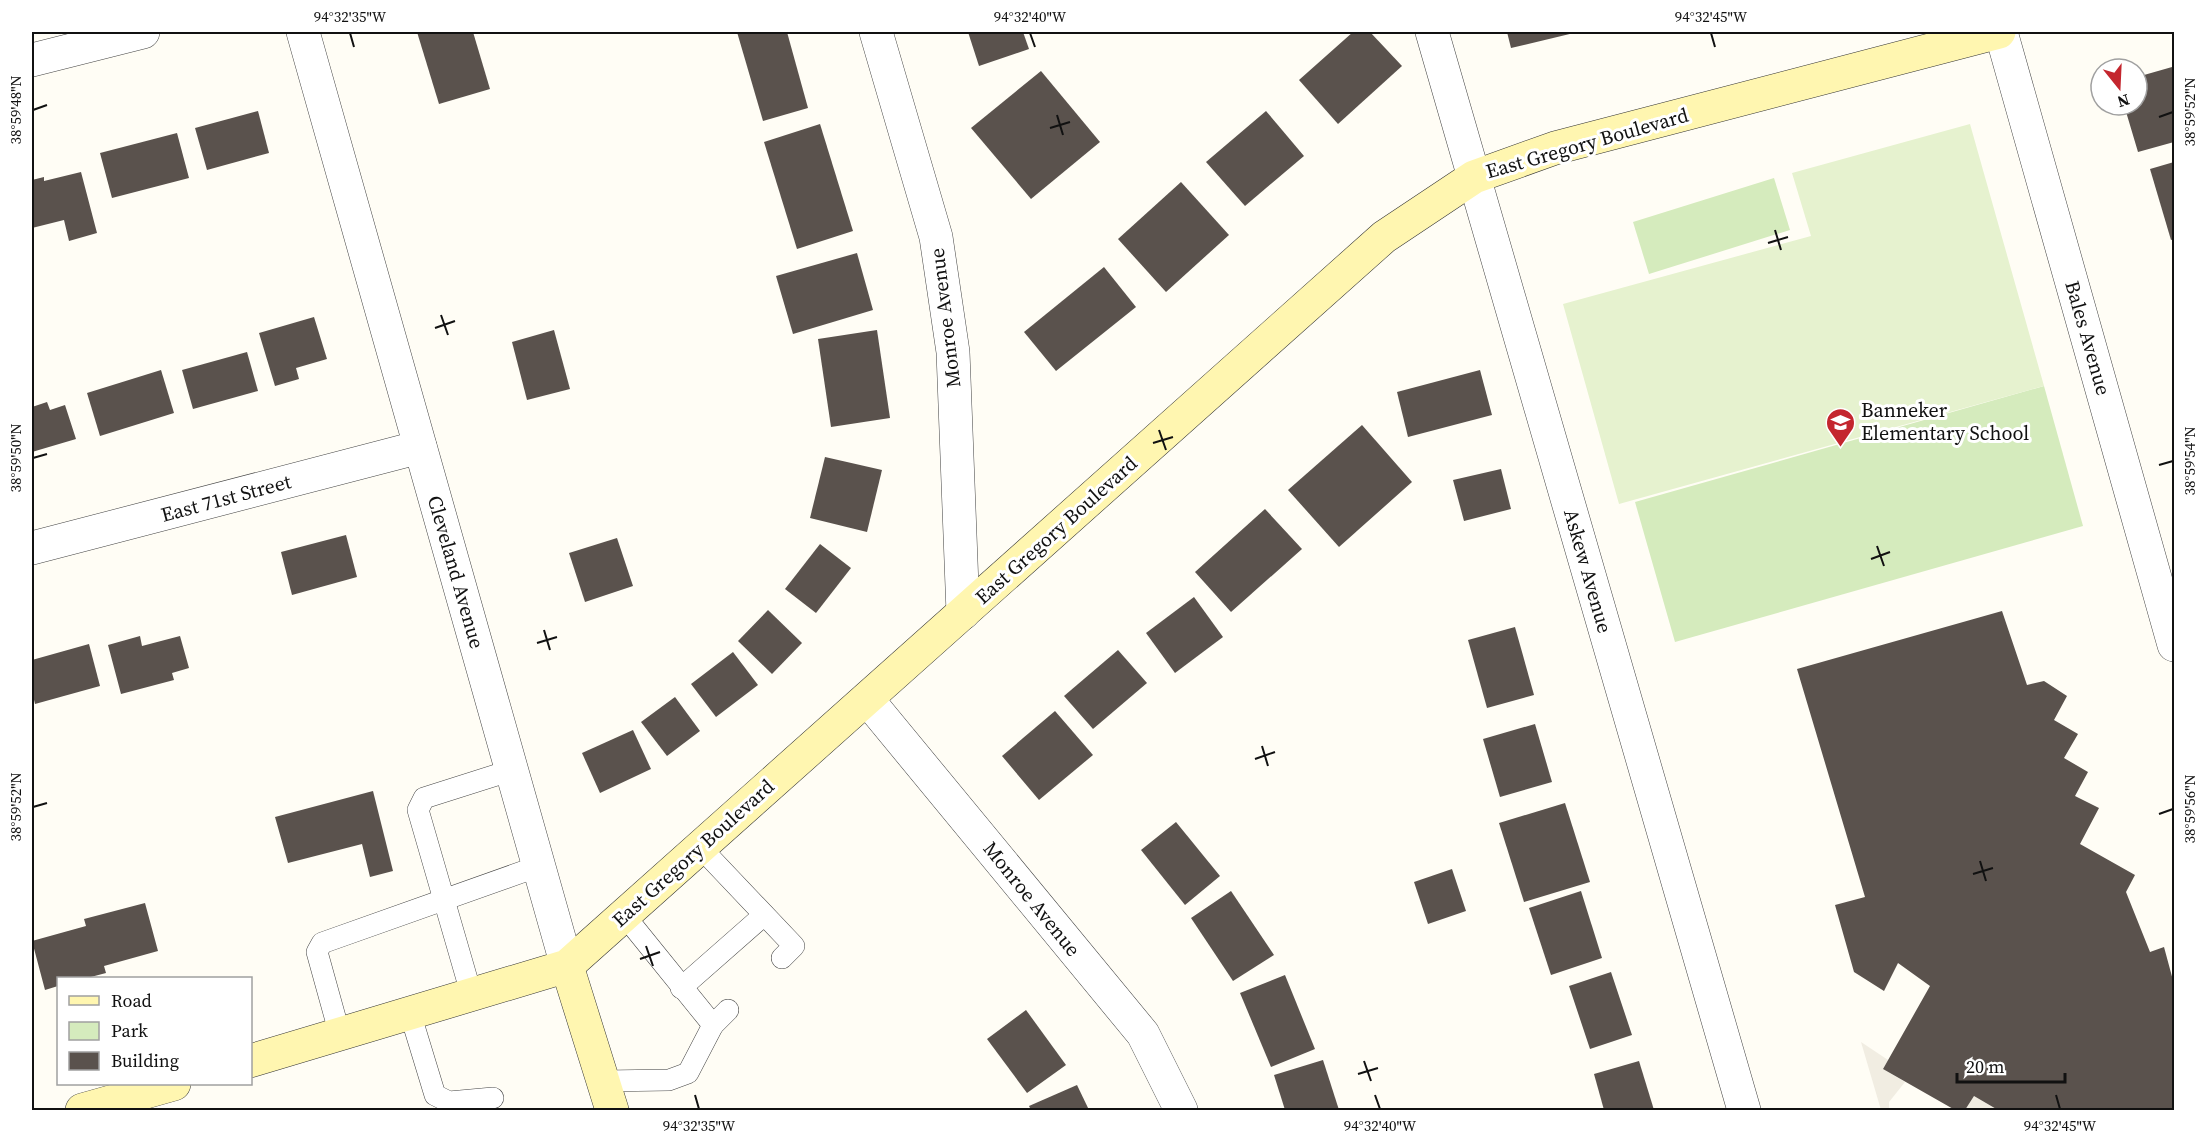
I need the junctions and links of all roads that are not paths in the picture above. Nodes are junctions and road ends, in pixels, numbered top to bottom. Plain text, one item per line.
1 (143, 32) edge
2 (303, 32) edge
3 (876, 32) edge
4 (1432, 32) edge
5 (2000, 32) edge
6 (32, 60) edge
7 (1474, 177) junction
8 (420, 447) junction
9 (32, 548) edge
10 (963, 613) junction
11 (2175, 645) edge
12 (867, 699) junction
13 (512, 770) junction
14 (700, 848) junction
15 (539, 866) junction
16 (445, 900) junction
17 (624, 915) junction
18 (764, 915) junction
19 (782, 958) dead end
20 (567, 966) junction
21 (681, 988) junction
22 (471, 993) junction
23 (728, 1010) dead end
24 (410, 1013) junction
25 (713, 1025) junction
26 (340, 1035) junction
27 (252, 1060) edge
28 (167, 1085) edge
29 (608, 1096) edge
30 (493, 1098) dead end
31 (456, 1106) edge
32 (81, 1110) edge
33 (1181, 1110) edge
34 (1744, 1110) edge

1 - 6 street
2 - 8 street, Cleveland Avenue
3 - 10 street, Monroe Avenue
4 - 7 street, Askew Avenue
5 - 7 main road, East Gregory Boulevard
5 - 11 street, Bales Avenue
7 - 10 main road, East Gregory Boulevard
7 - 34 street, Askew Avenue
8 - 9 street, East 71st Street
8 - 13 street, Cleveland Avenue
10 - 12 main road, East Gregory Boulevard
12 - 14 main road, East Gregory Boulevard
12 - 33 street, Monroe Avenue
13 - 15 street, Cleveland Avenue
13 - 16 lane
14 - 17 main road, East Gregory Boulevard
14 - 18 lane
15 - 16 lane
15 - 20 street, Cleveland Avenue
16 - 22 lane
16 - 26 lane
17 - 20 main road, East Gregory Boulevard
17 - 21 lane
18 - 19 lane
18 - 21 lane
20 - 22 main road, East Gregory Boulevard
20 - 29 main road, Cleveland Avenue
21 - 25 lane
22 - 24 main road, East Gregory Boulevard
23 - 25 lane
24 - 26 main road, East Gregory Boulevard
24 - 31 lane
25 - 29 lane
26 - 27 main road, East Gregory Boulevard
28 - 32 main road
30 - 31 lane

